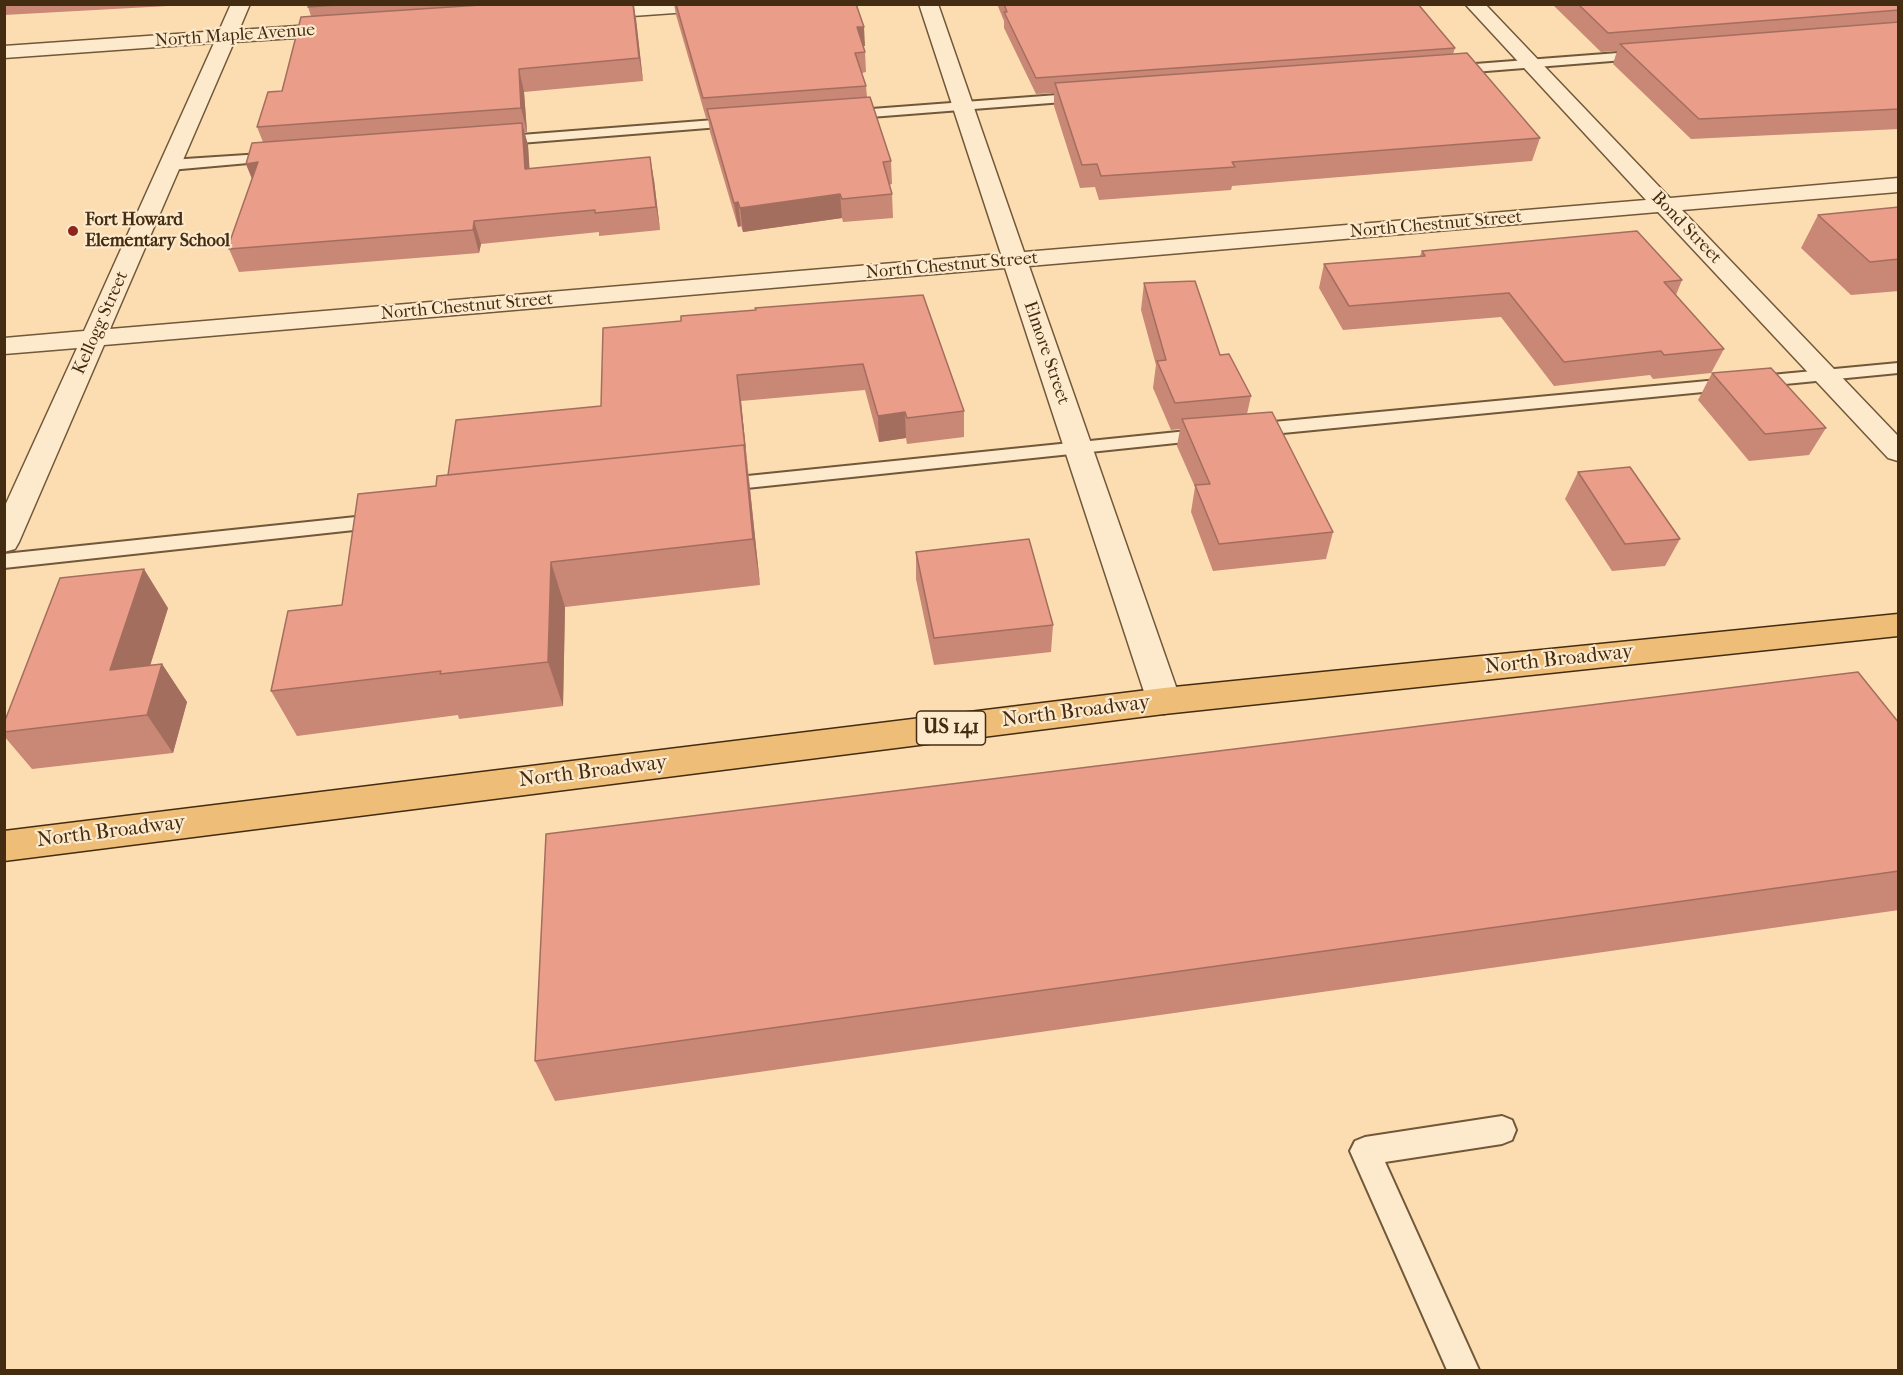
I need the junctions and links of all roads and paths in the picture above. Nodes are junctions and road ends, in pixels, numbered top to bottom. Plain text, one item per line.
1 (241, 4) edge
2 (717, 4) edge
3 (928, 4) edge
4 (1474, 4) edge
5 (573, 14) edge
6 (358, 28) edge
7 (227, 37) junction
8 (4, 52) edge
9 (1661, 53) edge
10 (1530, 64) junction
11 (1436, 71) edge
12 (1104, 95) edge
13 (963, 106) junction
14 (832, 116) edge
15 (760, 121) edge
16 (475, 142) edge
17 (297, 156) edge
18 (170, 165) junction
19 (1899, 185) edge
20 (1664, 205) junction
21 (1015, 260) junction
22 (94, 339) junction
23 (4, 346) edge
24 (1899, 368) edge
25 (1826, 375) junction
26 (1078, 447) junction
27 (1899, 452) edge
28 (694, 488) edge
29 (401, 519) edge
30 (4, 542) edge
31 (4, 561) edge
32 (1899, 625) edge
33 (1164, 701) junction
34 (4, 846) edge
35 (1502, 1130) dead end
36 (1463, 1371) edge

1 - 7 street, Kellogg Street
2 - 5 street
3 - 13 street, Elmore Street
4 - 10 street, Bond Street
6 - 7 street, North Maple Avenue
7 - 8 street, North Maple Avenue
7 - 18 street, Kellogg Street
9 - 10 lane
10 - 11 lane
10 - 20 street, Bond Street
12 - 13 lane
13 - 14 lane
13 - 21 street, Elmore Street
15 - 16 lane
17 - 18 lane
18 - 22 street, Kellogg Street
19 - 20 street, North Chestnut Street
20 - 21 street, North Chestnut Street
20 - 25 street, Bond Street
21 - 22 street, North Chestnut Street
21 - 26 street, Elmore Street
22 - 23 street, North Chestnut Street
22 - 30 street, Kellogg Street
24 - 25 lane
25 - 26 lane
25 - 27 street, Bond Street
26 - 28 lane
26 - 33 street, Elmore Street
29 - 31 lane
32 - 33 main road, North Broadway / US 141
33 - 34 main road, North Broadway / US 141
35 - 36 lane

